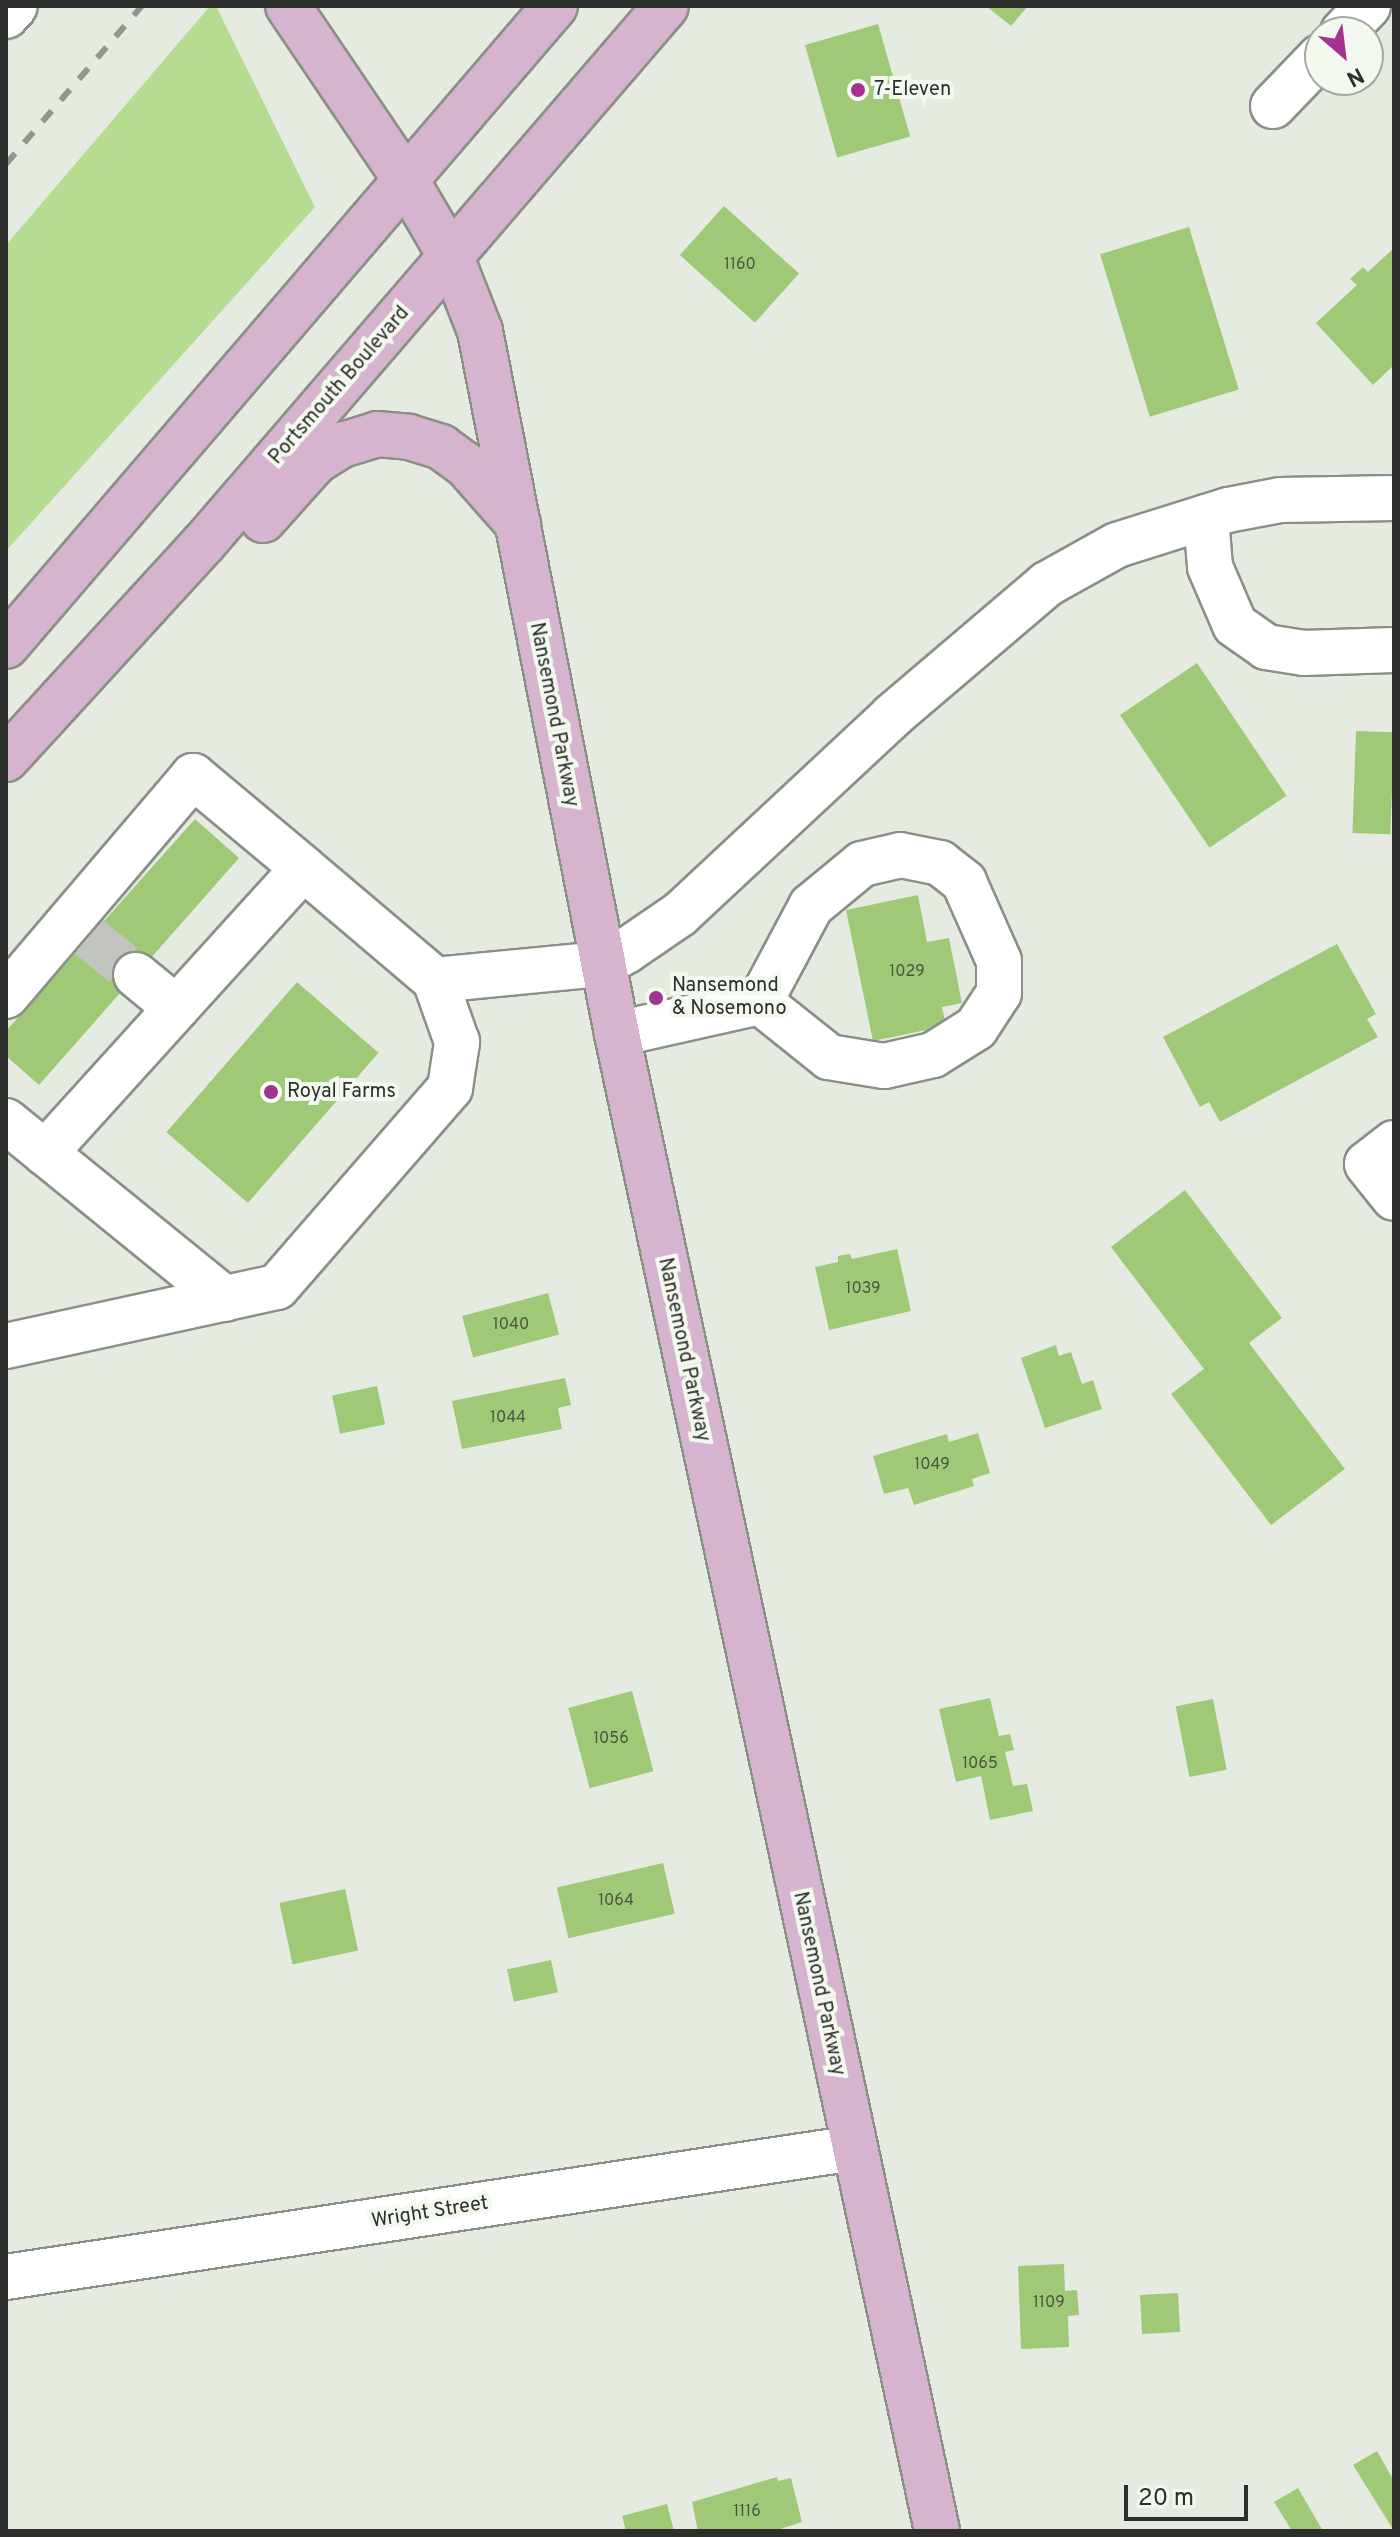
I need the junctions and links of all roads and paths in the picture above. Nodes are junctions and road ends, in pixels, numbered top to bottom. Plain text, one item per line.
1 (15, 6) edge
2 (288, 6) edge
3 (555, 6) edge
4 (666, 6) edge
5 (6, 16) edge
6 (1304, 74) edge
7 (1273, 106) dead end
8 (406, 180) junction
9 (451, 257) junction
10 (1394, 498) edge
11 (1206, 517) junction
12 (518, 524) junction
13 (6, 646) edge
14 (1394, 650) edge
15 (75, 684) junction
16 (6, 759) edge
17 (303, 868) junction
18 (602, 964) junction
19 (136, 975) tunnel mouth
20 (435, 980) junction
21 (6, 996) edge
22 (760, 1002) junction
23 (176, 1008) junction
24 (617, 1034) junction
25 (6, 1121) edge
26 (1394, 1143) edge
27 (45, 1153) junction
28 (1394, 1198) edge
29 (225, 1299) junction
30 (6, 1346) edge
31 (854, 2148) junction
32 (6, 2277) edge
33 (937, 2531) edge

1 - 5 street
2 - 8 main road, Nansemond Parkway
3 - 8 main road
4 - 9 main road, Portsmouth Boulevard
6 - 7 street
8 - 9 main road, Nansemond Parkway
8 - 13 main road
9 - 12 main road, Nansemond Parkway
9 - 15 main road, Portsmouth Boulevard
10 - 11 street
11 - 14 street
11 - 18 street
12 - 15 main road
12 - 18 main road, Nansemond Parkway
15 - 16 main road, Portsmouth Boulevard
17 - 20 street
17 - 21 street
17 - 23 street
18 - 20 street
18 - 24 main road, Nansemond Parkway
19 - 23 street
20 - 29 street
22 - 22 street
22 - 24 street
23 - 27 street
24 - 31 main road, Nansemond Parkway
25 - 27 street
26 - 28 street
27 - 29 street
29 - 30 street
31 - 32 street, Wright Street
31 - 33 main road, Nansemond Parkway

